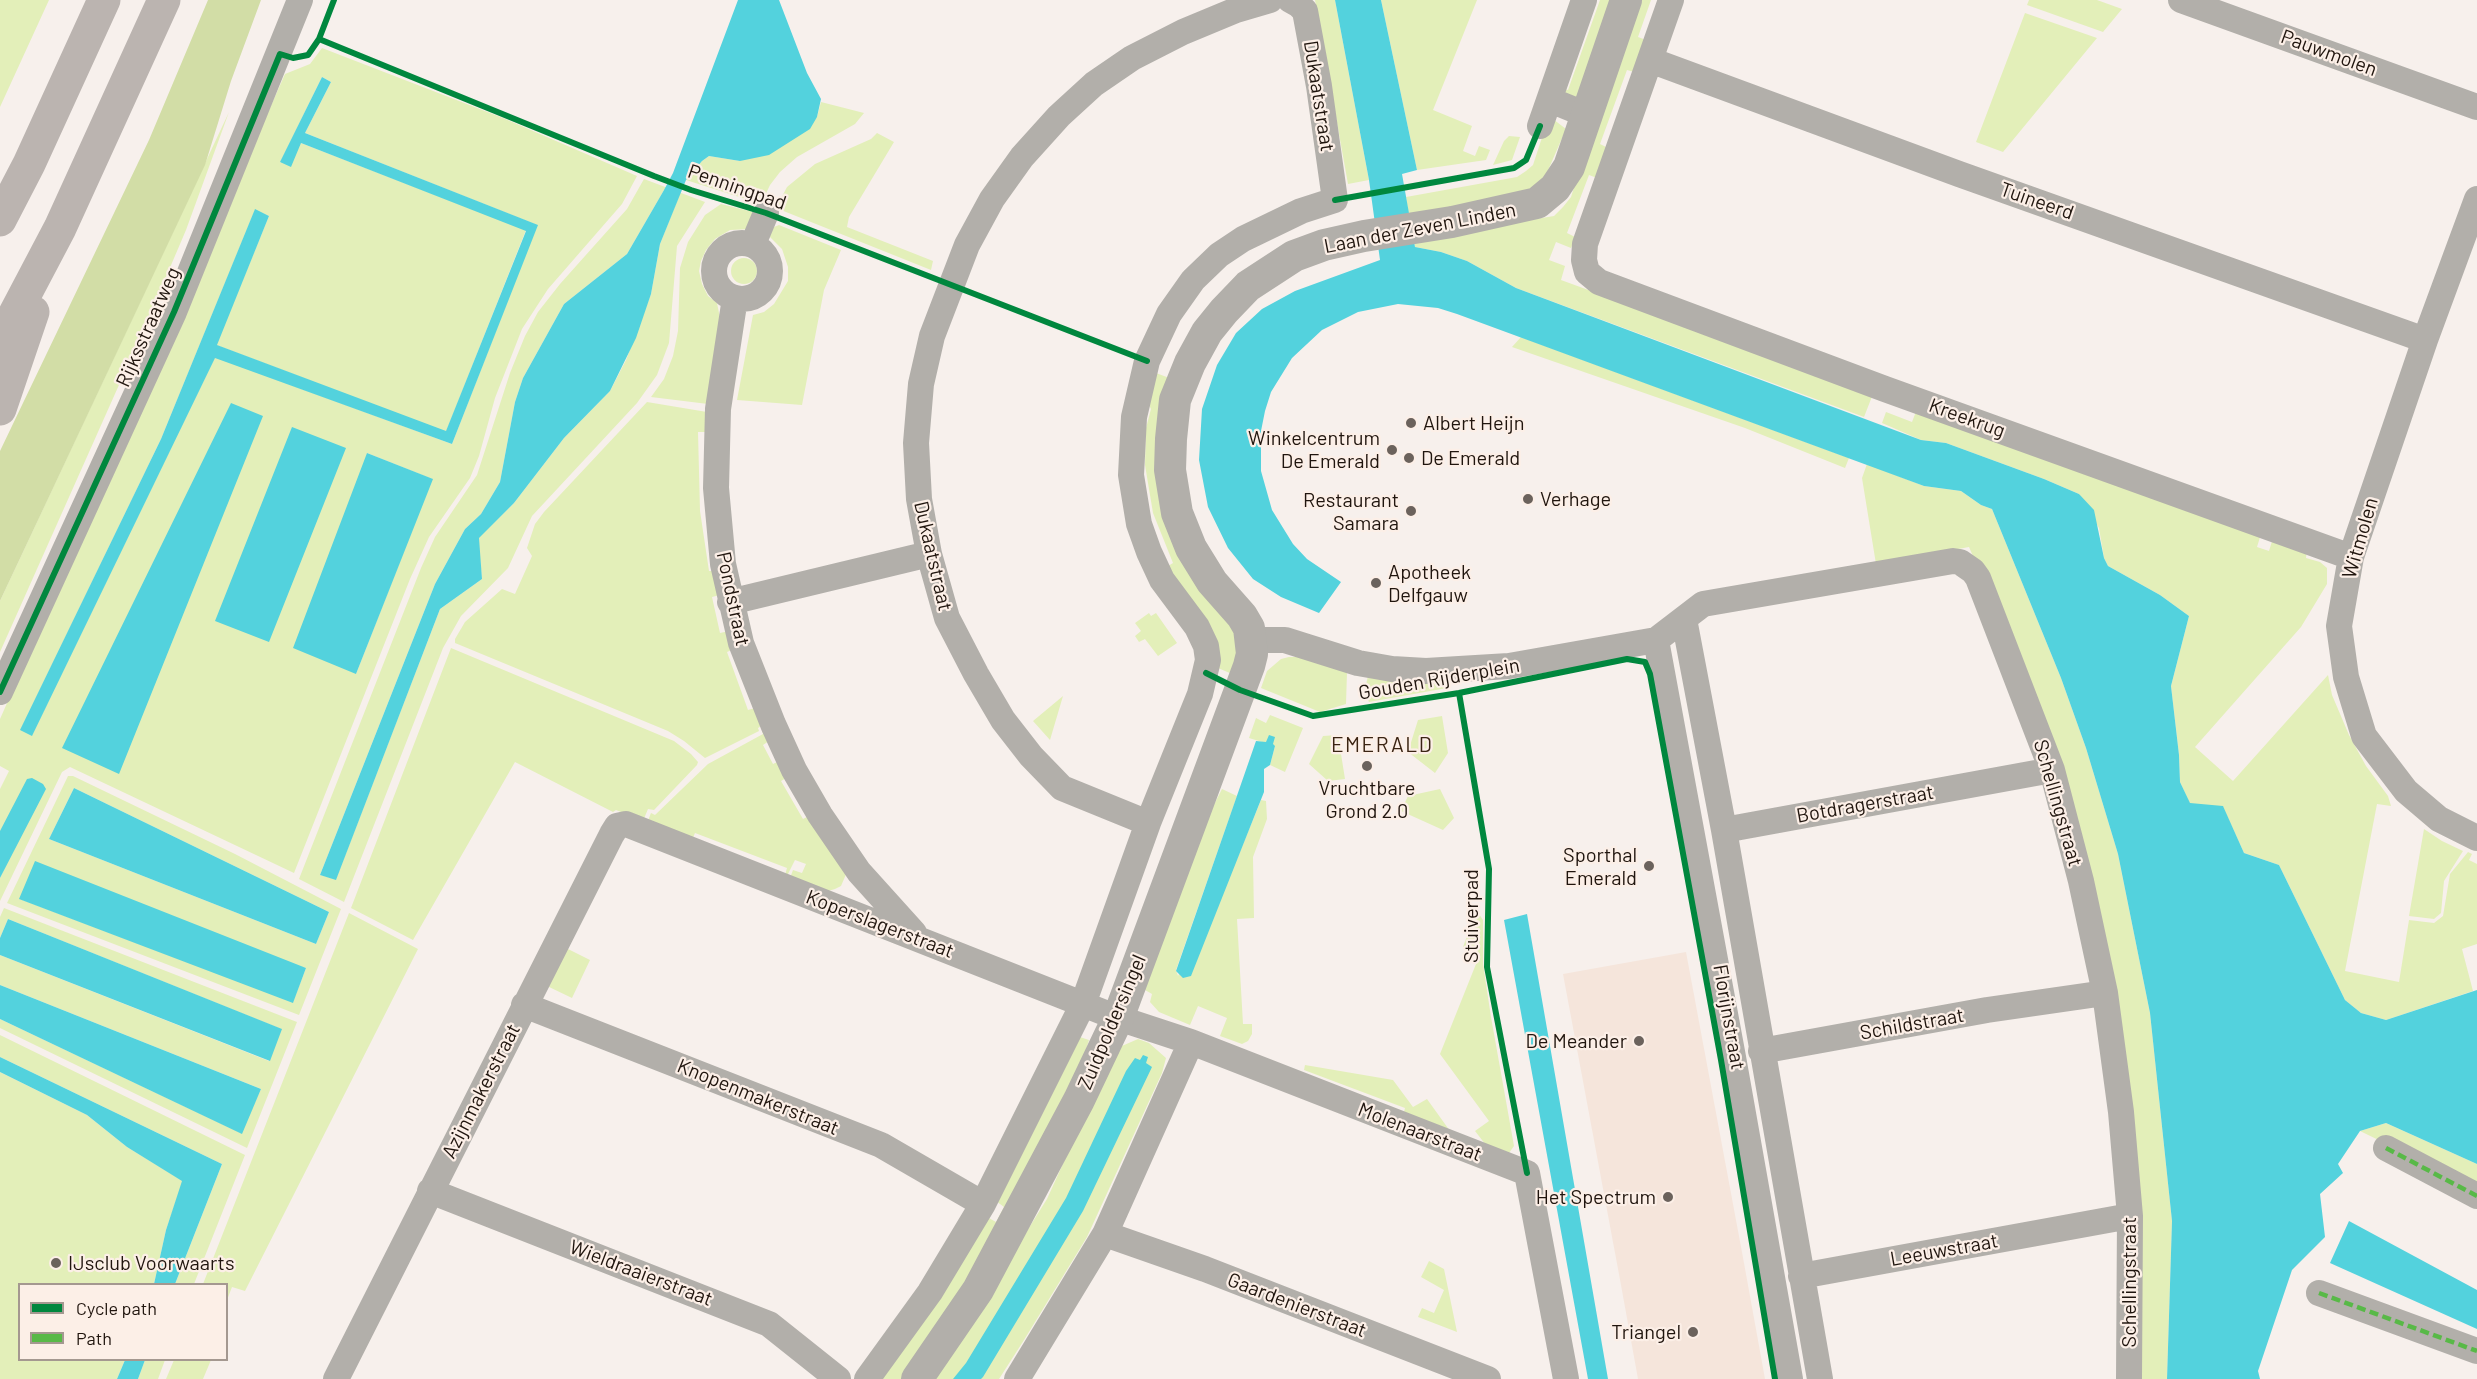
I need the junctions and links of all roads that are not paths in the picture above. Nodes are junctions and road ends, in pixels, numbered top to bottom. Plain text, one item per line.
1 (104, 0) edge
2 (164, 0) edge
3 (300, 0) edge
4 (1270, 0) edge
5 (1290, 0) edge
6 (1584, 0) edge
7 (1626, 0) edge
8 (1671, 0) edge
9 (2181, 0) edge
10 (1650, 60) junction
11 (1550, 100) junction
12 (2477, 107) edge
13 (1587, 115) junction
14 (1540, 126) dead end
15 (2477, 198) edge
16 (1335, 200) joint
17 (766, 213) dead end
18 (0, 220) edge
19 (60, 228) junction
20 (753, 244) junction
21 (735, 298) junction
22 (2425, 340) junction
23 (0, 342) edge
24 (0, 409) edge
25 (929, 554) junction
26 (2351, 557) junction
27 (730, 602) junction
28 (1684, 619) junction
29 (1252, 640) junction
30 (1656, 640) junction
31 (1206, 673) joint
32 (0, 692) edge
33 (2052, 770) junction
34 (1149, 823) junction
35 (641, 830) joint
36 (1724, 830) junction
37 (2477, 838) edge
38 (859, 872) junction
39 (826, 903) junction
40 (920, 940) junction
41 (1743, 941) junction
42 (1711, 945) junction
43 (2105, 993) junction
44 (1083, 1004) junction
45 (524, 1005) junction
46 (1118, 1018) junction
47 (1191, 1042) junction
48 (1761, 1051) junction
49 (2386, 1148) dead end
50 (1782, 1167) junction
51 (1752, 1171) junction
52 (430, 1191) junction
53 (2477, 1196) edge
54 (983, 1204) junction
55 (2130, 1216) junction
56 (1105, 1233) junction
57 (1801, 1276) junction
58 (2319, 1293) dead end
59 (2477, 1351) edge
60 (341, 1377) edge
61 (838, 1379) edge
62 (867, 1379) edge
63 (917, 1379) edge
64 (1017, 1379) edge
65 (1488, 1379) edge
66 (1566, 1379) edge
67 (1790, 1379) edge
68 (1820, 1379) edge
69 (2129, 1379) edge

1 - 18 highway
2 - 19 highway
3 - 32 street, Rijksstraatweg
4 - 25 street, Dukaatstraat
5 - 16 street, Dukaatstraat
6 - 11 street
7 - 13 street, Laan der Zeven Linden
8 - 10 street
9 - 12 street, Pauwmolen
10 - 22 street, Tuineerd
10 - 26 street, Kreekrug
11 - 13 street
11 - 14 street
13 - 29 street, Laan der Zeven Linden
15 - 22 street, Witmolen
16 - 31 street, Laan der Zeven Linden
17 - 20 street
19 - 23 highway
19 - 24 highway
20 - 21 street
20 - 21 street
21 - 27 street, Pondstraat
22 - 26 street, Witmolen
25 - 27 street
25 - 34 street, Dukaatstraat
26 - 37 street, Witmolen
27 - 38 street, Pondstraat
28 - 30 street, Schellingstraat
28 - 33 street, Schellingstraat
28 - 36 street, Florijnstraat
29 - 30 street, Gouden Rijderplein
29 - 46 street, Zuidpoldersingel
30 - 42 street, Florijnstraat
31 - 34 street, Zuidpoldersingel
33 - 36 street, Botdragerstraat
33 - 43 street, Schellingstraat
34 - 44 street, Zuidpoldersingel
35 - 39 street, Koperslagerstraat
35 - 45 street, Azijnmakerstraat
36 - 41 street, Florijnstraat
38 - 39 street
38 - 40 street, Pondstraat
39 - 40 street, Koperslagerstraat
40 - 44 street, Koperslagerstraat
41 - 42 street, Florijnstraat
41 - 48 street, Florijnstraat
42 - 51 street, Florijnstraat
43 - 48 street, Schildstraat
43 - 55 street, Schellingstraat
44 - 46 street, Koperslagerstraat
44 - 54 street, Zuidpoldersingel
45 - 52 street, Azijnmakerstraat
45 - 54 street, Knopenmakerstraat
46 - 47 street, Molenaarstraat
46 - 63 street, Zuidpoldersingel
47 - 56 street
47 - 66 street, Molenaarstraat
48 - 50 street, Florijnstraat
49 - 53 street
50 - 51 street
50 - 57 street, Florijnstraat
51 - 67 street, Florijnstraat
52 - 60 street, Azijnmakerstraat
52 - 61 street, Wieldraaierstraat
54 - 62 street, Zuidpoldersingel
55 - 57 street, Leeuwstraat
55 - 69 street, Schellingstraat
56 - 64 street
56 - 65 street, Gaardenierstraat
57 - 68 street, Florijnstraat
58 - 59 street

